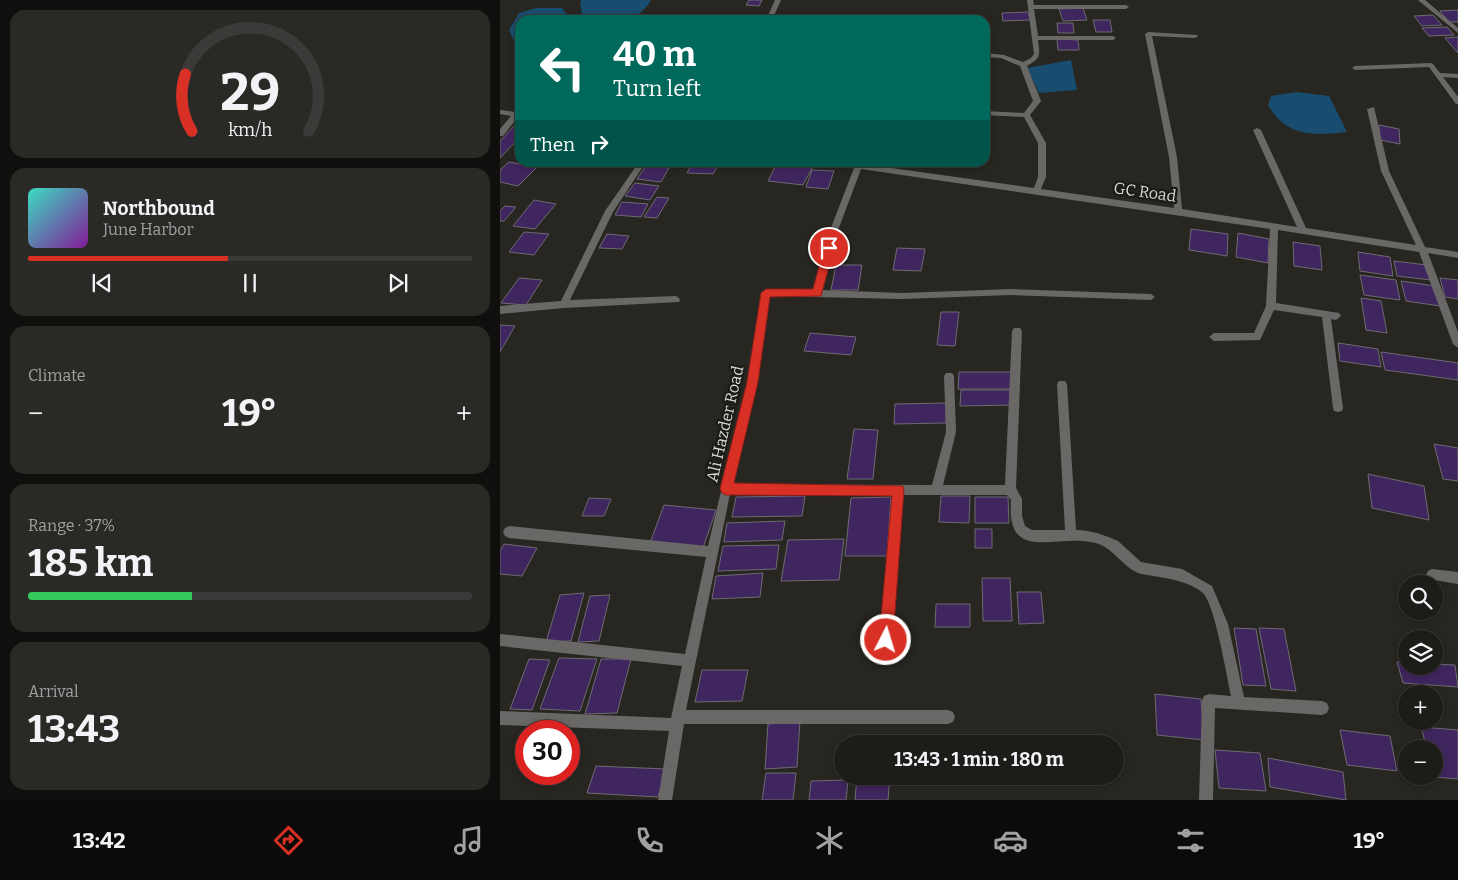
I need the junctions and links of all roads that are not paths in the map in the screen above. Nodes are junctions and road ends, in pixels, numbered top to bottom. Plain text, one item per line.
1 (778, 0) edge
2 (1421, 0) edge
3 (1030, 3) edge
4 (1126, 7) dead end
5 (772, 15) edge
6 (1458, 31) edge
7 (1195, 36) dead end
8 (1035, 38) junction
9 (1113, 38) dead end
10 (990, 55) edge
11 (1023, 65) junction
12 (1355, 68) dead end
13 (1439, 75) junction
14 (1458, 76) edge
15 (1458, 102) edge
16 (1371, 109) dead end
17 (500, 112) edge
18 (515, 113) edge
19 (990, 113) edge
20 (1026, 115) junction
21 (515, 117) edge
22 (1257, 130) dead end
23 (500, 134) edge
24 (639, 167) edge
25 (858, 167) edge
26 (877, 167) edge
27 (1036, 192) junction
28 (1178, 212) junction
29 (1274, 227) junction
30 (1303, 231) junction
31 (1422, 250) junction
32 (1458, 255) edge
33 (817, 293) junction
34 (1151, 297) dead end
35 (676, 300) dead end
36 (564, 304) junction
37 (1271, 306) junction
38 (500, 310) edge
39 (1326, 314) junction
40 (1336, 316) dead end
41 (1017, 331) dead end
42 (1214, 336) dead end
43 (1458, 344) edge
44 (949, 376) dead end
45 (1062, 384) dead end
46 (1338, 408) dead end
47 (726, 489) junction
48 (898, 490) junction
49 (936, 490) junction
50 (1010, 490) junction
51 (509, 532) dead end
52 (1071, 536) junction
53 (712, 552) junction
54 (1443, 576) edge
55 (1458, 578) edge
56 (500, 640) edge
57 (886, 640) dead end
58 (691, 661) junction
59 (1239, 702) junction
60 (1322, 708) dead end
61 (948, 717) dead end
62 (500, 718) edge
63 (677, 721) junction
64 (665, 800) edge
65 (1206, 800) edge

1 - 5 street
2 - 6 street
3 - 4 street
3 - 8 street
7 - 28 street
8 - 9 street
8 - 11 street
10 - 11 street
11 - 20 street
12 - 13 street
13 - 14 street
13 - 15 street
16 - 31 street
17 - 18 street
19 - 20 street
20 - 27 street
21 - 23 street
22 - 30 street
24 - 36 street
25 - 33 street
26 - 27 street, GC Road
27 - 28 street, GC Road
28 - 29 street, GC Road
29 - 30 street, GC Road
29 - 37 street
30 - 31 street, GC Road
31 - 32 street, GC Road
31 - 43 street
33 - 34 street
33 - 47 street, Ali Hazder Road
35 - 36 street
36 - 38 street
37 - 39 street
37 - 42 street
39 - 40 street
39 - 46 street
41 - 50 street
44 - 49 street
45 - 52 street
47 - 48 street
47 - 53 street, Ali Hazder Road
48 - 49 street
48 - 57 street
49 - 50 street
50 - 52 street
51 - 53 street
52 - 59 street
53 - 58 street, Ali Hazder Road
54 - 55 street
56 - 58 street
58 - 63 street, Ali Hazder Road
59 - 60 street
59 - 65 street
61 - 63 street
62 - 63 street
63 - 64 street, Ali Hazder Road

